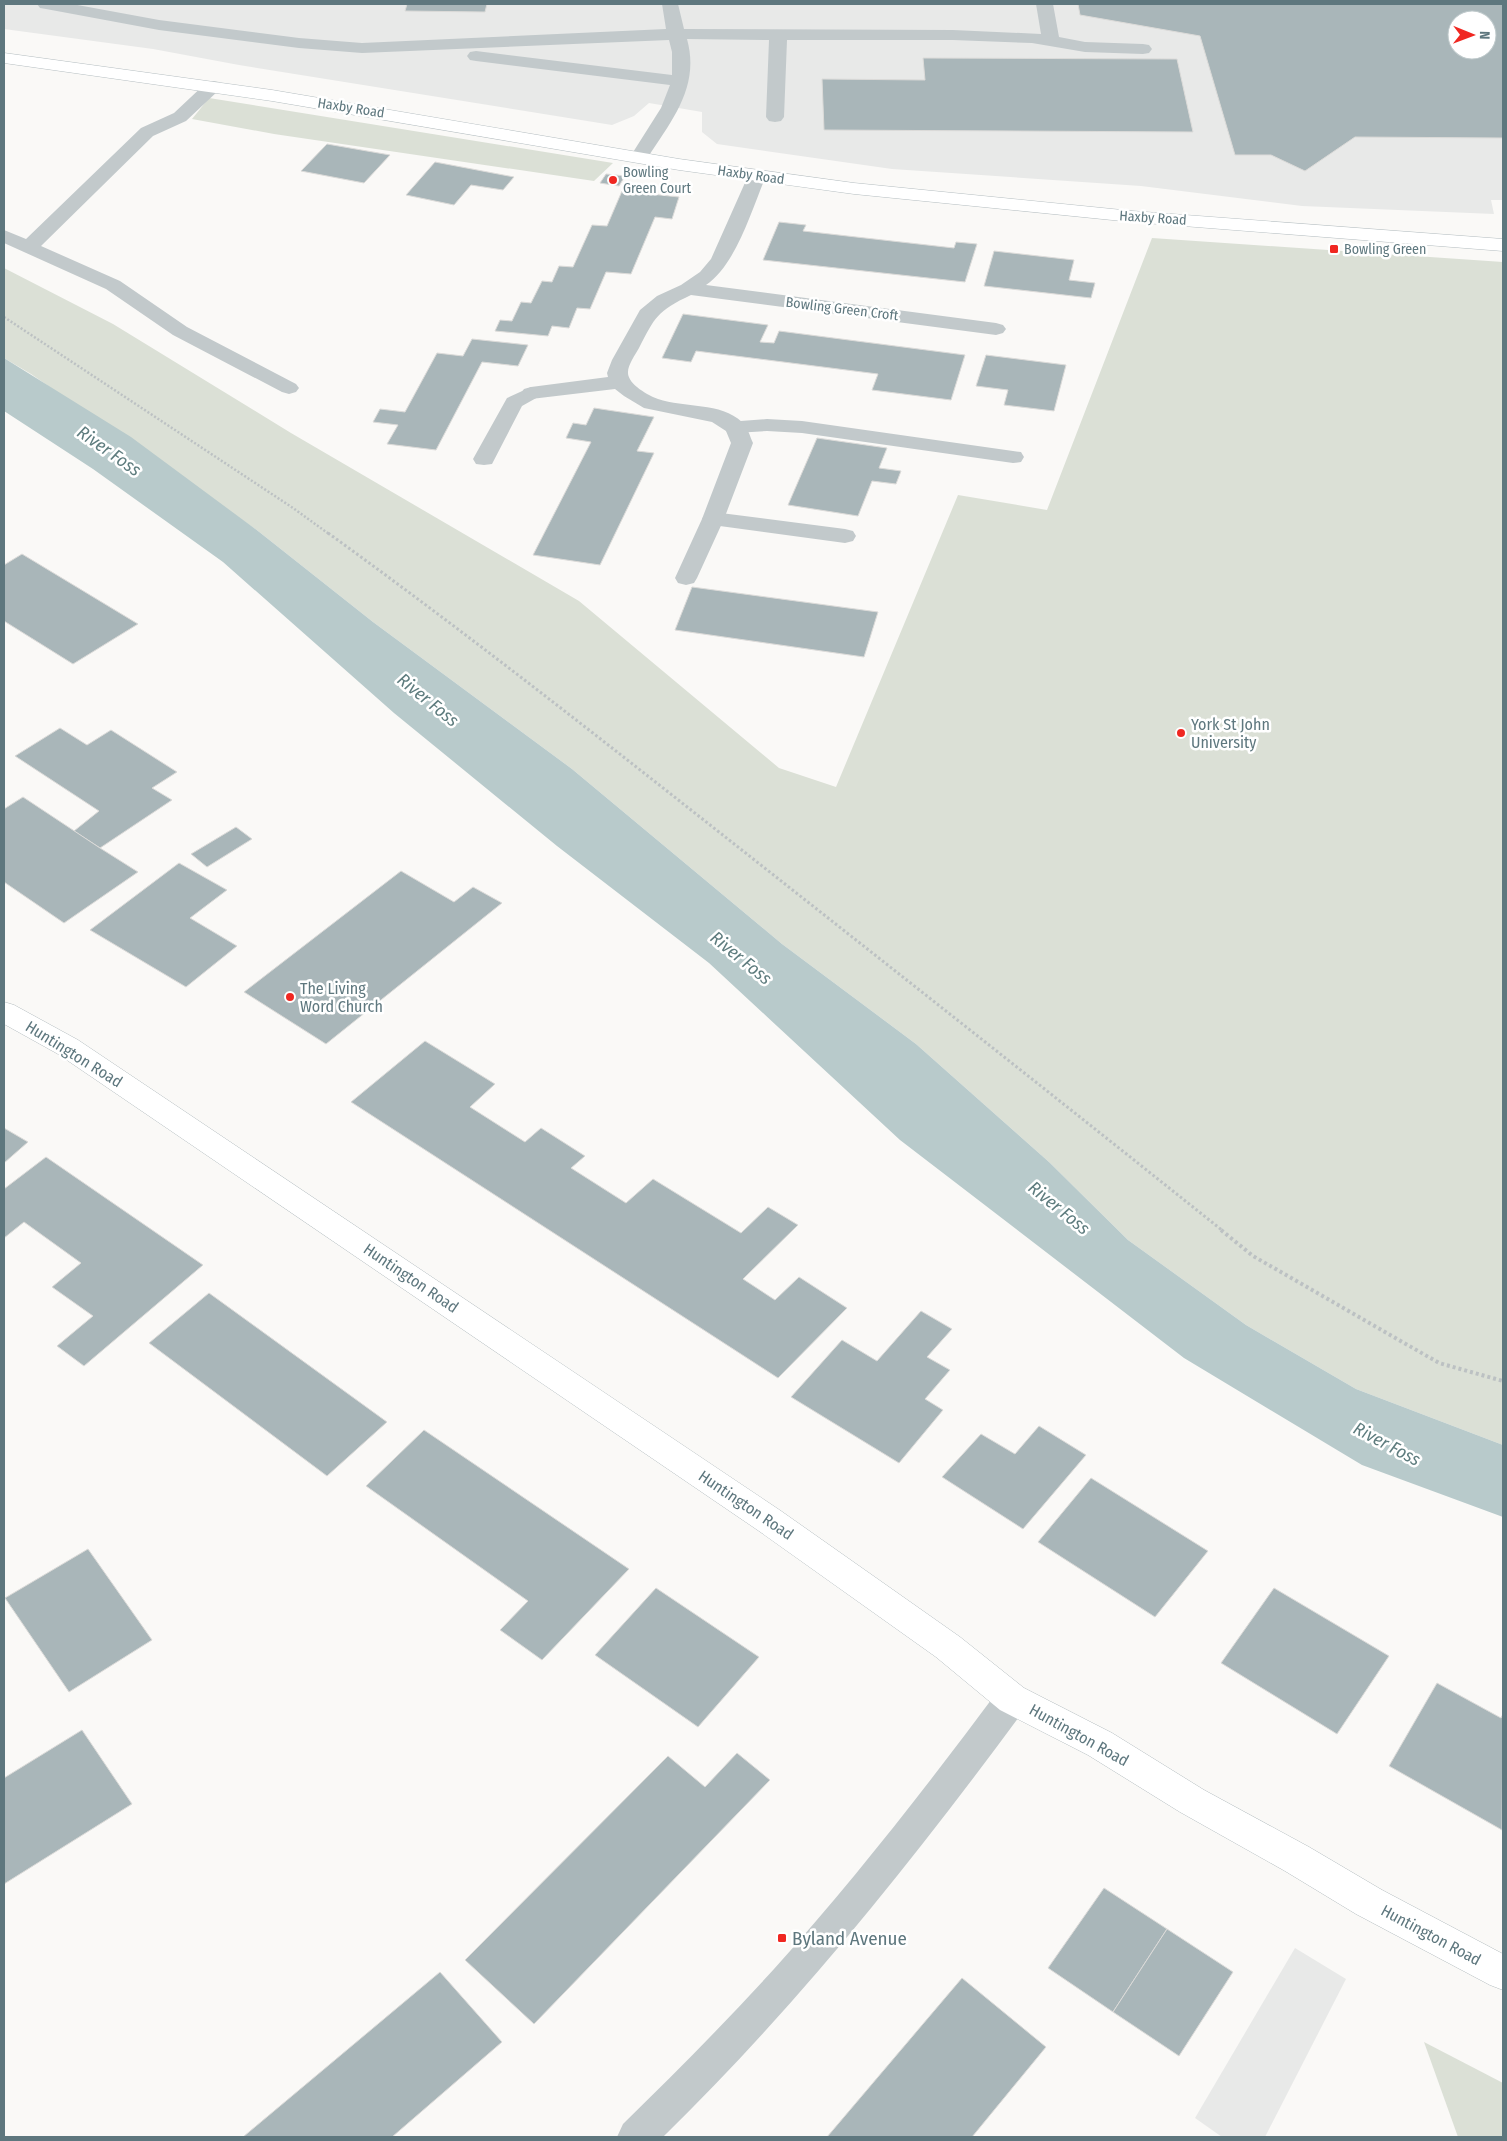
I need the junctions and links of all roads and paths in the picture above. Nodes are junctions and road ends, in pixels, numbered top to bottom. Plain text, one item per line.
1 (46, 4) edge
2 (670, 4) edge
3 (1045, 4) edge
4 (676, 34) junction
5 (778, 34) junction
6 (1051, 41) junction
7 (421, 46) junction
8 (1143, 49) dead end
9 (4, 58) edge
10 (681, 81) junction
11 (213, 86) junction
12 (775, 117) dead end
13 (639, 157) junction
14 (757, 176) junction
15 (4, 236) edge
16 (1503, 245) edge
17 (29, 247) junction
18 (688, 289) junction
19 (4, 317) edge
20 (996, 330) dead end
21 (620, 382) junction
22 (289, 388) dead end
23 (735, 427) junction
24 (1013, 457) dead end
25 (484, 458) dead end
26 (713, 519) junction
27 (845, 536) dead end
28 (686, 578) dead end
29 (4, 1012) edge
30 (1503, 1381) edge
31 (1012, 1699) junction
32 (1503, 1973) edge
33 (636, 2137) edge

1 - 7 street
2 - 4 street
3 - 6 street
4 - 5 street
4 - 7 street
4 - 10 street
5 - 6 street
5 - 12 street
6 - 8 street
7 - 10 street
9 - 11 street, Haxby Road
10 - 13 street
11 - 13 street, Haxby Road
11 - 17 street
13 - 14 street, Haxby Road
14 - 16 street, Haxby Road
14 - 18 street
15 - 17 street
17 - 22 street
18 - 20 street, Bowling Green Croft
18 - 21 street
19 - 30 path
21 - 23 street
21 - 25 street
23 - 24 street
23 - 26 street
26 - 27 street
26 - 28 street
29 - 31 street, Huntington Road
31 - 32 street, Huntington Road
31 - 33 street

